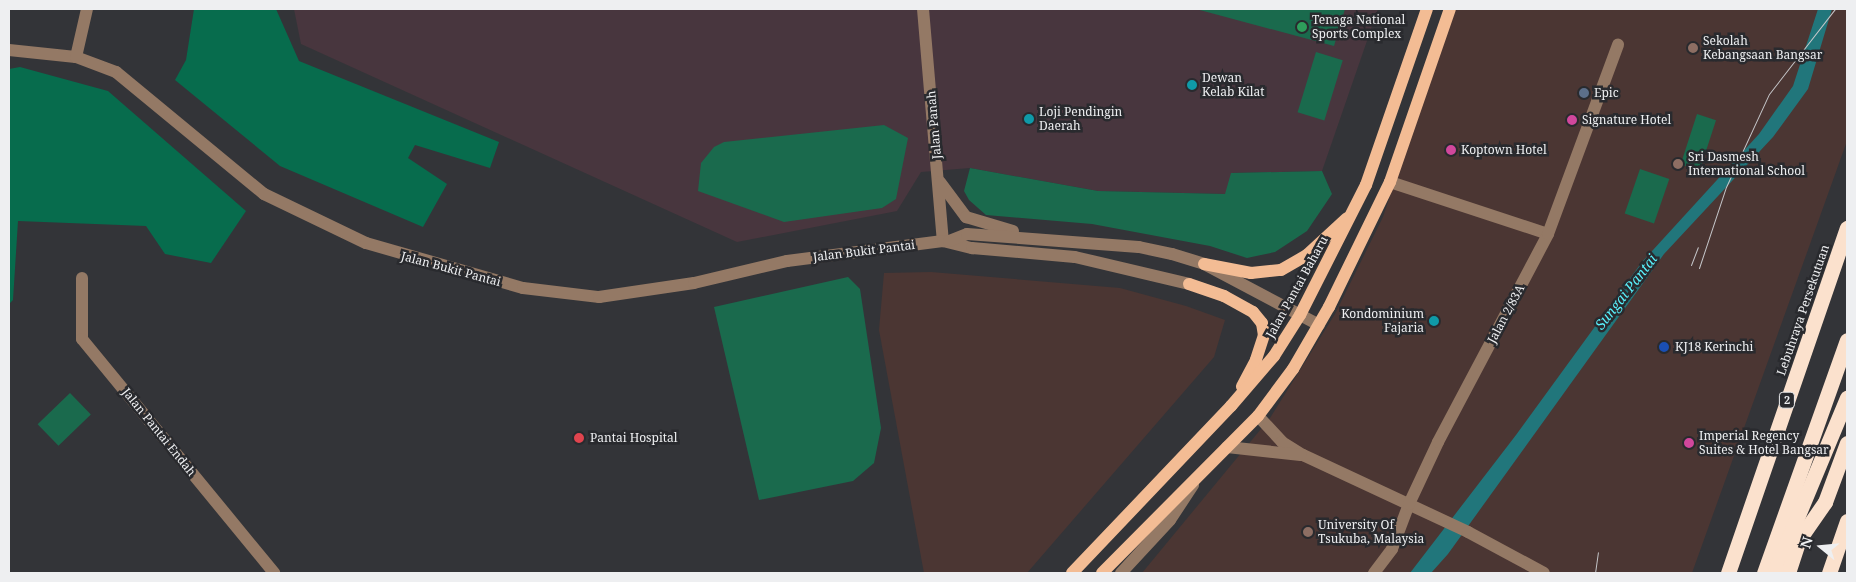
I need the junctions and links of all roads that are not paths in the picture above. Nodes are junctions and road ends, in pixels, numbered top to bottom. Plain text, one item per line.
1 (86, 9) edge
2 (923, 9) edge
3 (1427, 9) edge
4 (1450, 9) edge
5 (1618, 45) dead end
6 (9, 50) edge
7 (76, 57) junction
8 (939, 180) junction
9 (1390, 182) junction
10 (1353, 212) junction
11 (1847, 228) edge
12 (1548, 234) junction
13 (1050, 240) junction
14 (946, 241) junction
15 (1204, 264) junction
16 (82, 278) dead end
17 (1190, 284) joint
18 (1300, 314) junction
19 (1319, 326) junction
20 (1847, 340) edge
21 (1847, 398) edge
22 (1231, 406) junction
23 (1258, 416) junction
24 (1847, 443) edge
25 (1227, 446) junction
26 (1303, 455) junction
27 (1201, 472) junction
28 (1408, 504) junction
29 (1847, 521) edge
30 (1800, 538) junction
31 (274, 573) edge
32 (1072, 573) edge
33 (1102, 573) edge
34 (1121, 573) edge
35 (1374, 573) edge
36 (1544, 573) edge
37 (1728, 573) edge
38 (1764, 573) edge
39 (1774, 573) edge
40 (1788, 573) edge
41 (1829, 573) edge

1 - 7 street
2 - 8 street, Jalan Panah
3 - 10 main road, Jalan Pantai Baharu
4 - 9 main road
5 - 12 street, Jalan 2/83A
6 - 7 street, Jalan Bukit Pantai
7 - 14 street, Jalan Bukit Pantai
8 - 13 street
8 - 14 street, Jalan Panah
9 - 12 street
9 - 19 main road
10 - 15 main road
10 - 18 main road, Jalan Pantai Baharu
11 - 37 highway, Lebuhraya Persekutuan / 2
12 - 28 street, Jalan 2/83A
13 - 14 street, Jalan Bukit Pantai
13 - 15 street, Jalan Bukit Pantai
14 - 17 street, Jalan Bukit Pantai
15 - 18 street, Jalan Bukit Pantai
16 - 31 street, Jalan Pantai Endah
17 - 22 main road
18 - 19 street, Jalan Bukit Pantai
18 - 22 main road, Jalan Pantai Baharu
19 - 23 main road
20 - 38 highway
21 - 30 highway
21 - 39 highway
22 - 32 main road, Jalan Pantai Baharu
23 - 25 main road
23 - 26 street
24 - 30 highway
25 - 26 street
25 - 27 main road
26 - 28 street
27 - 33 main road
27 - 34 street
28 - 35 street, Jalan 2/83A
28 - 36 street
29 - 41 highway
30 - 40 highway

